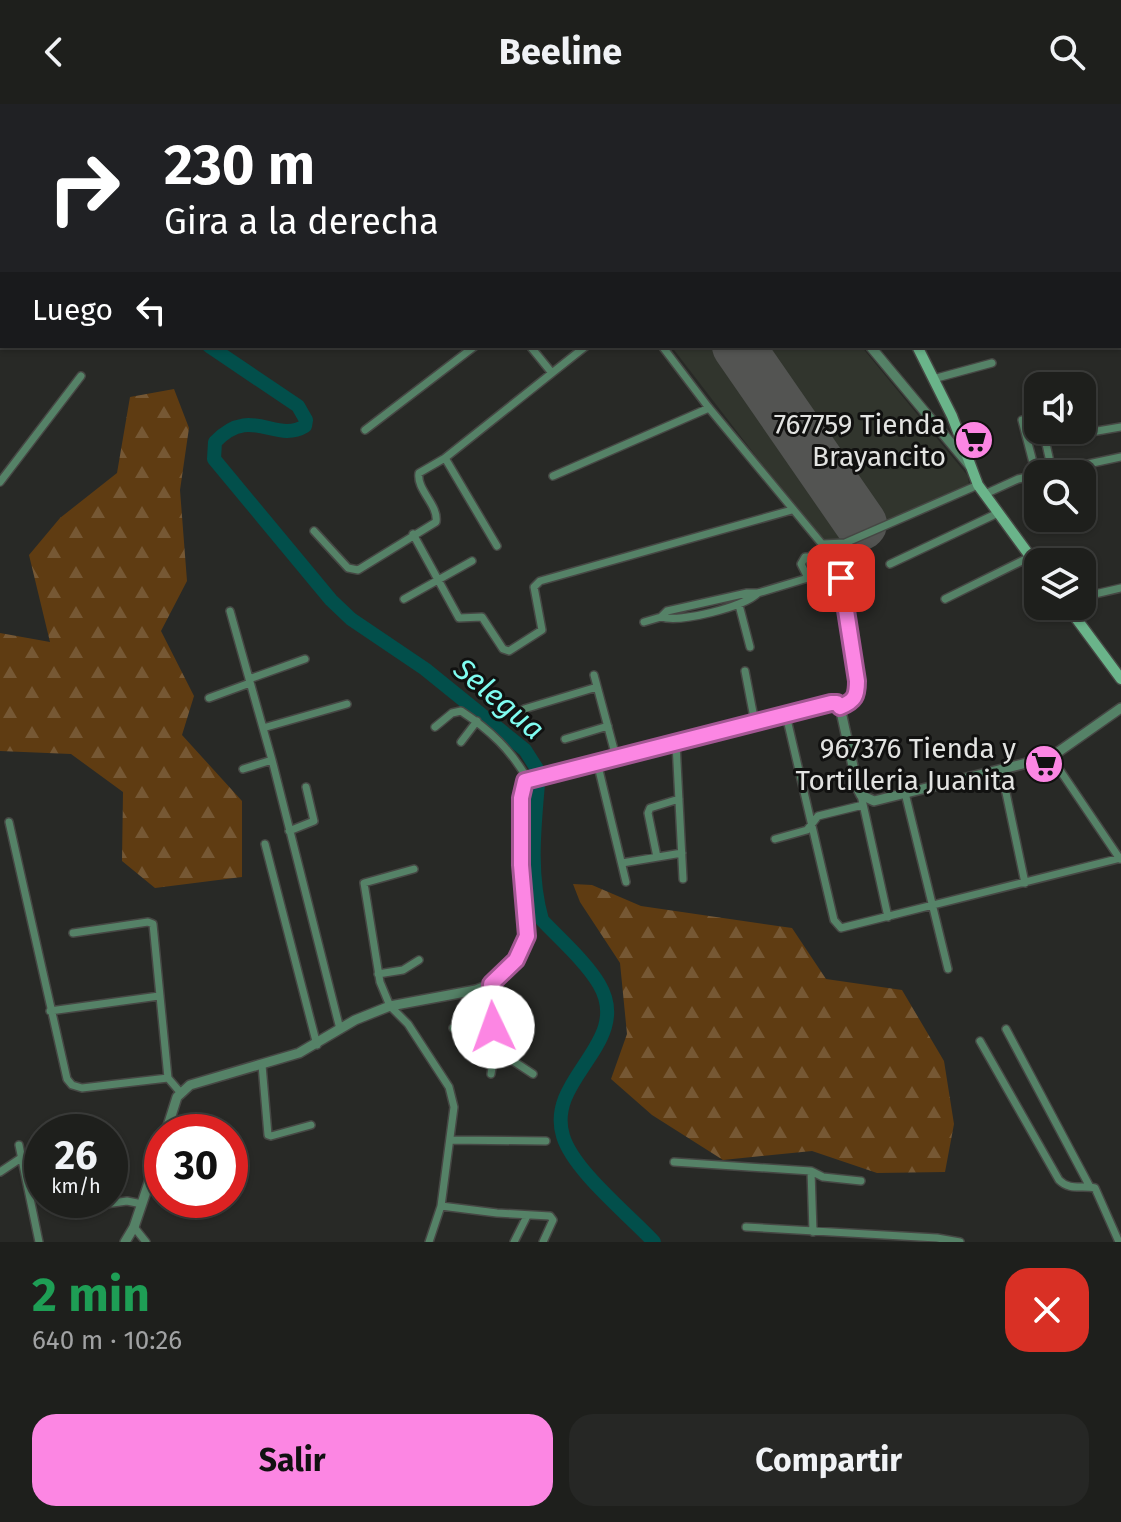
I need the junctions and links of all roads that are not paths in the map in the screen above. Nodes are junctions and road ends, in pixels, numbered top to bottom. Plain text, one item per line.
1 (472, 348) edge
2 (532, 348) edge
3 (583, 348) edge
4 (664, 348) edge
5 (872, 348) edge
6 (918, 348) edge
7 (992, 363) dead end
8 (552, 373) junction
9 (81, 376) dead end
10 (933, 379) junction
11 (709, 408) junction
12 (1022, 420) dead end
13 (1121, 427) edge
14 (365, 430) dead end
15 (1096, 431) edge
16 (1121, 457) edge
17 (445, 458) junction
18 (1032, 460) edge
19 (1096, 462) edge
20 (972, 469) junction
21 (553, 476) dead end
22 (1024, 477) edge
23 (0, 482) edge
24 (982, 489) junction
25 (792, 510) junction
26 (998, 513) junction
27 (314, 531) dead end
28 (413, 534) junction
29 (824, 545) junction
30 (835, 545) junction
31 (497, 546) dead end
32 (1024, 549) edge
33 (1024, 560) edge
34 (472, 561) dead end
35 (890, 564) dead end
36 (437, 580) junction
37 (1121, 588) edge
38 (758, 593) junction
39 (1096, 594) edge
40 (404, 599) dead end
41 (945, 599) dead end
42 (739, 605) junction
43 (230, 611) dead end
44 (661, 617) junction
45 (1077, 620) edge
46 (644, 622) dead end
47 (750, 647) dead end
48 (305, 659) dead end
49 (745, 671) dead end
50 (594, 675) dead end
51 (1121, 679) edge
52 (250, 681) junction
53 (597, 687) junction
54 (209, 698) dead end
55 (347, 704) dead end
56 (840, 707) junction
57 (1121, 708) edge
58 (524, 709) dead end
59 (786, 715) junction
60 (477, 721) junction
61 (755, 723) junction
62 (608, 726) junction
63 (435, 727) dead end
64 (263, 728) junction
65 (565, 739) dead end
66 (461, 742) dead end
67 (676, 743) junction
68 (616, 757) junction
69 (1051, 757) junction
70 (272, 760) junction
71 (597, 762) junction
72 (243, 769) dead end
73 (1001, 769) junction
74 (535, 778) junction
75 (306, 787) dead end
76 (905, 793) junction
77 (679, 799) junction
78 (862, 800) junction
79 (9, 822) dead end
80 (811, 825) junction
81 (289, 831) junction
82 (775, 839) dead end
83 (265, 844) dead end
84 (682, 853) junction
85 (657, 857) junction
86 (1120, 858) edge
87 (622, 863) junction
88 (414, 869) dead end
89 (683, 879) dead end
90 (626, 882) dead end
91 (1025, 883) junction
92 (931, 906) junction
93 (888, 917) junction
94 (73, 933) dead end
95 (419, 960) dead end
96 (948, 969) dead end
97 (378, 974) junction
98 (491, 984) junction
99 (159, 996) junction
100 (390, 1006) junction
101 (50, 1011) junction
102 (492, 1020) junction
103 (453, 1028) dead end
104 (340, 1029) junction
105 (1006, 1029) dead end
106 (980, 1041) dead end
107 (317, 1045) junction
108 (495, 1049) junction
109 (262, 1065) junction
110 (491, 1074) dead end
111 (533, 1074) dead end
112 (168, 1078) junction
113 (180, 1092) junction
114 (172, 1114) edge
115 (311, 1125) dead end
116 (450, 1140) junction
117 (546, 1141) dead end
118 (19, 1145) dead end
119 (21, 1158) junction
120 (674, 1162) dead end
121 (811, 1171) junction
122 (0, 1172) edge
123 (861, 1181) dead end
124 (1090, 1187) junction
125 (144, 1198) edge
126 (128, 1201) edge
127 (142, 1204) junction
128 (441, 1206) junction
129 (527, 1216) junction
130 (134, 1227) junction
131 (746, 1227) dead end
132 (813, 1232) junction
133 (855, 1238) edge
134 (39, 1242) edge
135 (125, 1242) edge
136 (146, 1242) edge
137 (429, 1242) edge
138 (514, 1242) edge
139 (543, 1242) edge
140 (960, 1242) edge
141 (1119, 1242) edge

1 - 14 street
2 - 8 street
3 - 8 street
4 - 11 street
5 - 20 street
6 - 10 main road
7 - 10 street
8 - 17 street
9 - 23 street
10 - 20 main road
11 - 21 street
11 - 25 street
12 - 18 street
13 - 15 street
16 - 19 street
17 - 28 street
17 - 31 street
20 - 24 main road
22 - 24 street
24 - 26 main road
24 - 30 street
25 - 29 street
25 - 36 street
26 - 32 main road
26 - 35 street
27 - 28 street
28 - 36 street
29 - 30 street
29 - 38 street
30 - 56 street
33 - 41 street
34 - 36 street
36 - 40 street
37 - 39 street
38 - 42 street
38 - 44 street
42 - 44 street
42 - 47 street
43 - 52 street
44 - 46 street
45 - 51 main road
48 - 52 street
49 - 61 street
50 - 53 street
52 - 54 street
52 - 64 street
53 - 58 street
53 - 62 street
55 - 64 street
56 - 59 street
56 - 78 street
57 - 69 street
59 - 61 street
59 - 80 street
60 - 63 street
60 - 66 street
60 - 74 street
61 - 67 street
62 - 65 street
62 - 68 street
64 - 70 street
67 - 68 street
67 - 77 street
68 - 71 street
69 - 73 street
69 - 86 street
70 - 72 street
70 - 81 street
71 - 74 street
71 - 87 street
73 - 76 street
73 - 91 street
74 - 98 street
75 - 81 street
76 - 78 street
76 - 92 street
77 - 84 street
77 - 85 street
78 - 80 street
78 - 93 street
79 - 101 street
80 - 82 street
80 - 93 street
81 - 104 street
83 - 107 street
84 - 85 street
84 - 89 street
85 - 87 street
86 - 91 street
87 - 90 street
88 - 97 street
91 - 92 street
92 - 93 street
92 - 96 street
94 - 99 street
95 - 97 street
97 - 100 street
98 - 100 street
98 - 102 street
99 - 101 street
99 - 112 street
100 - 104 street
100 - 116 street
101 - 112 street
102 - 103 street
102 - 108 street
104 - 107 street
105 - 124 street
106 - 124 street
107 - 109 street
108 - 110 street
108 - 111 street
109 - 113 street
109 - 115 street
112 - 113 street
113 - 114 street
116 - 117 street
116 - 128 street
118 - 119 street
119 - 122 street
119 - 134 street
120 - 121 street
121 - 123 street
121 - 132 street
124 - 141 street
125 - 127 street
126 - 127 street
127 - 130 street
128 - 129 street
128 - 137 street
129 - 138 street
129 - 139 street
130 - 135 street
130 - 136 street
131 - 132 street
132 - 133 street
133 - 140 street

